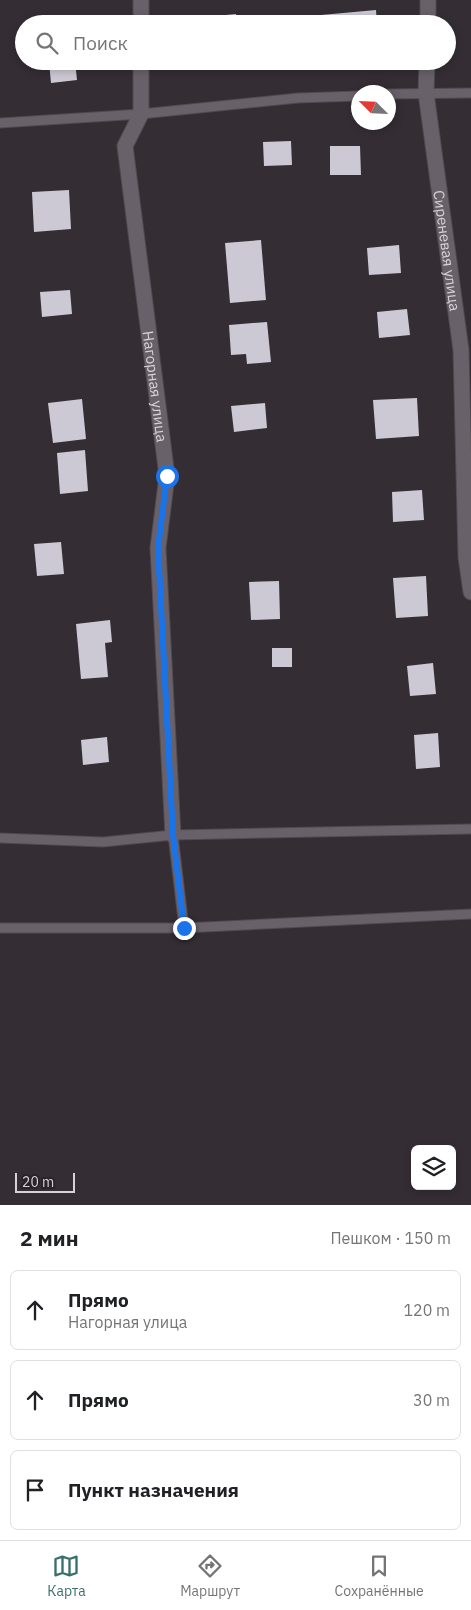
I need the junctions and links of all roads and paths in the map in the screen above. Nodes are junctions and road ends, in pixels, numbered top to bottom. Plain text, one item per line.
1 (141, 0) edge
2 (428, 0) edge
3 (141, 15) edge
4 (428, 15) edge
5 (141, 70) edge
6 (427, 70) edge
7 (426, 93) junction
8 (471, 93) edge
9 (396, 94) edge
10 (351, 96) edge
11 (141, 114) junction
12 (0, 123) edge
13 (471, 592) edge
14 (471, 829) edge
15 (173, 835) junction
16 (0, 838) edge
17 (471, 914) edge
18 (0, 928) edge
19 (184, 928) junction

1 - 3 street
2 - 4 street
5 - 11 street, Нагорная улица
6 - 7 street, Сиреневая улица
7 - 8 lane
7 - 9 lane
7 - 13 street, Сиреневая улица
10 - 11 lane
11 - 12 lane
11 - 15 street, Нагорная улица
14 - 15 lane
15 - 16 lane
15 - 19 lane
17 - 19 lane
18 - 19 lane

